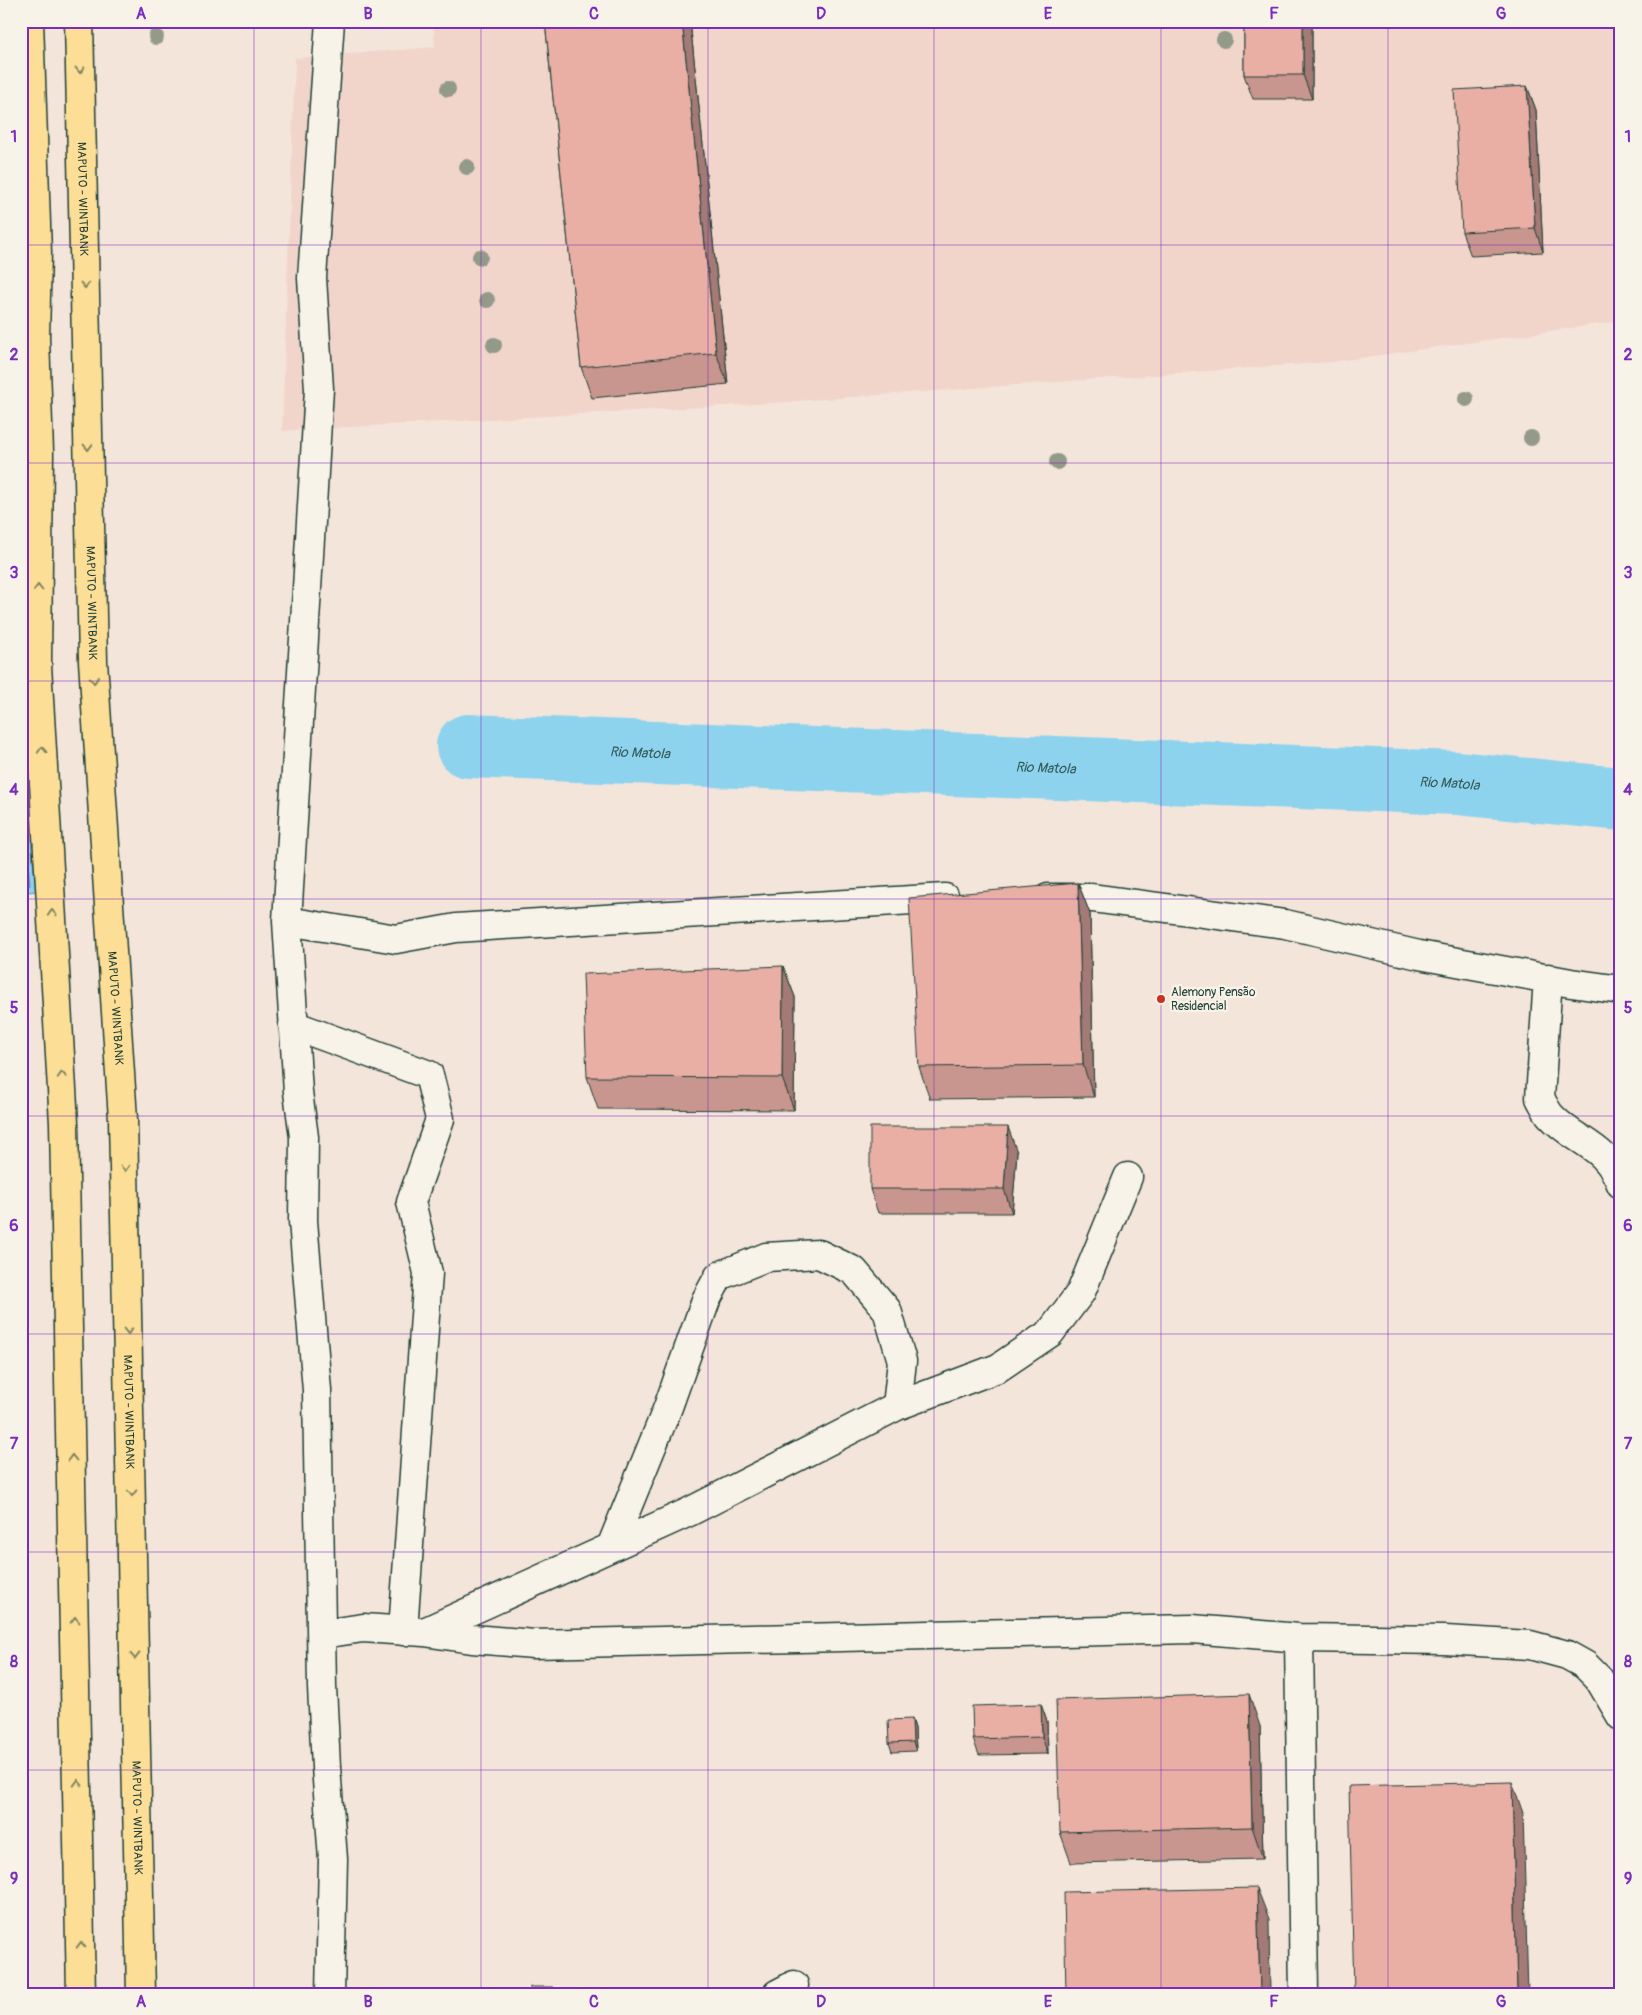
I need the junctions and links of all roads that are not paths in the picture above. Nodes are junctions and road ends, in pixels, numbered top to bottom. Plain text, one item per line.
1 (29, 21) edge
2 (79, 21) edge
3 (330, 21) edge
4 (972, 898) edge
5 (1022, 898) edge
6 (287, 921) junction
7 (1548, 978) junction
8 (1621, 990) edge
9 (293, 1025) junction
10 (1128, 1177) dead end
11 (1621, 1184) edge
12 (897, 1406) junction
13 (611, 1547) junction
14 (414, 1631) junction
15 (322, 1634) junction
16 (1299, 1638) junction
17 (1621, 1716) edge
18 (82, 1994) edge
19 (141, 1994) edge
20 (330, 1994) edge
21 (1304, 1994) edge

18 -> 1 highway
2 -> 19 highway, MAPUTO - WINTBANK
3 - 6 street
4 - 6 street
5 - 7 street
6 - 9 street
7 - 8 street
7 - 11 street
9 - 14 street
9 - 15 street
10 - 12 street
12 - 13 street
12 - 13 street
13 - 14 street
14 - 15 street
14 - 16 street
15 - 20 street
16 - 17 street
16 - 21 street

